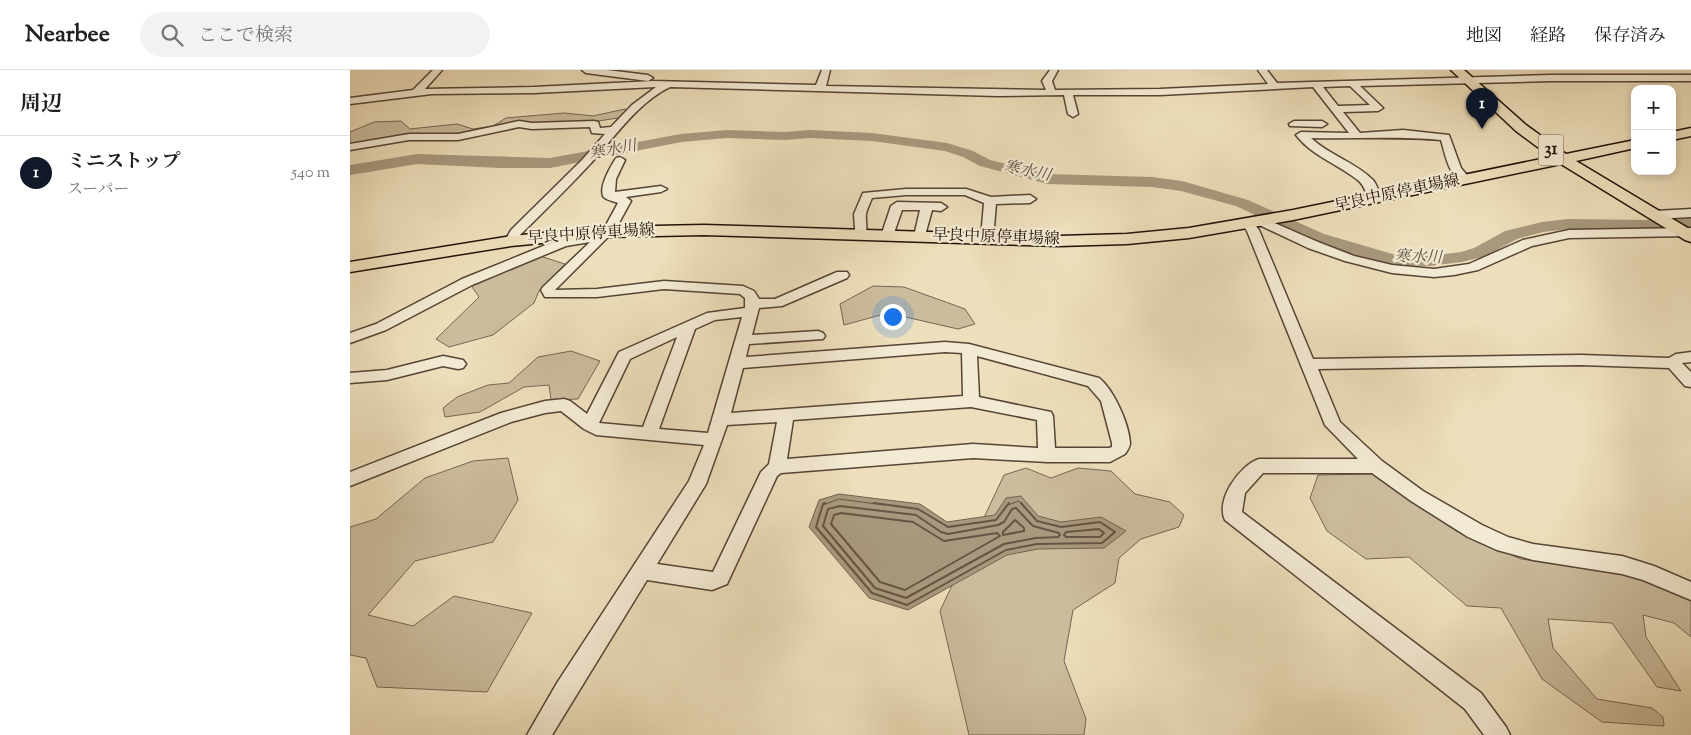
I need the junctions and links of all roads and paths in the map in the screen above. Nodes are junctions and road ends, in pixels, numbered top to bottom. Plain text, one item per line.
1 (438, 70) edge
2 (586, 70) edge
3 (826, 70) edge
4 (1054, 70) edge
5 (1262, 70) edge
6 (1457, 70) edge
7 (1508, 70) edge
8 (1691, 78) edge
9 (1520, 79) junction
10 (1469, 80) junction
11 (1352, 83) junction
12 (669, 84) junction
13 (1316, 84) junction
14 (1274, 86) junction
15 (820, 89) junction
16 (417, 92) junction
17 (1068, 92) junction
18 (1049, 93) junction
19 (350, 101) edge
20 (1046, 106) dead end
21 (1338, 109) junction
22 (1073, 114) dead end
23 (1294, 124) dead end
24 (1349, 125) junction
25 (615, 130) junction
26 (1691, 132) edge
27 (1676, 135) edge
28 (1357, 136) junction
29 (1631, 145) edge
30 (350, 147) edge
31 (620, 160) dead end
32 (1563, 160) junction
33 (584, 164) joint
34 (1465, 180) junction
35 (661, 189) dead end
36 (609, 196) junction
37 (1376, 198) junction
38 (1030, 199) dead end
39 (990, 201) junction
40 (928, 207) junction
41 (941, 208) dead end
42 (1691, 213) edge
43 (1655, 215) junction
44 (1255, 222) junction
45 (1688, 234) edge
46 (603, 235) junction
47 (859, 235) junction
48 (887, 236) junction
49 (920, 236) junction
50 (986, 238) junction
51 (511, 241) junction
52 (350, 267) edge
53 (842, 275) dead end
54 (752, 308) junction
55 (689, 326) junction
56 (818, 336) dead end
57 (350, 338) edge
58 (743, 340) junction
59 (969, 349) junction
60 (1691, 357) edge
61 (1673, 363) junction
62 (458, 364) dead end
63 (736, 364) junction
64 (1308, 364) junction
65 (350, 378) edge
66 (1691, 382) edge
67 (971, 401) junction
68 (786, 415) junction
69 (720, 420) junction
70 (590, 425) junction
71 (650, 434) junction
72 (715, 440) junction
73 (1047, 455) junction
74 (1376, 466) junction
75 (776, 467) junction
76 (350, 479) edge
77 (643, 571) junction
78 (1691, 591) edge
79 (539, 735) edge
80 (1498, 735) edge

1 - 16 street
2 - 12 street
3 - 15 street
4 - 18 street
5 - 14 street
6 - 10 main road, 31
7 - 9 street
8 - 9 street
9 - 10 street
10 - 11 street
10 - 32 main road, 31
11 - 13 street
11 - 21 street
12 - 15 street
12 - 16 street
12 - 25 street
13 - 14 street
13 - 21 street
14 - 17 street
15 - 18 street
16 - 19 street
17 - 18 street
17 - 22 street
18 - 20 street
21 - 24 street
23 - 24 street
24 - 28 street
25 - 30 street
25 - 33 street
26 - 27 main road
28 - 34 street
28 - 37 street
29 - 32 main road, 早良中原停車場線
31 - 36 street
32 - 34 main road, 早良中原停車場線
32 - 43 main road, 31
33 - 51 street
34 - 37 main road, 早良中原停車場線
35 - 36 street
36 - 46 street
37 - 44 main road, 早良中原停車場線
38 - 39 street
39 - 47 street
39 - 50 street
40 - 41 street
40 - 48 street
40 - 49 street
42 - 43 street
43 - 45 main road, 31
44 - 45 street
44 - 50 main road, 早良中原停車場線
44 - 64 street
46 - 47 main road, 早良中原停車場線
46 - 51 main road, 早良中原停車場線
46 - 54 street
46 - 57 street
47 - 48 main road, 早良中原停車場線
48 - 49 main road, 早良中原停車場線
49 - 50 main road, 早良中原停車場線
51 - 52 main road, 早良中原停車場線
53 - 54 street
54 - 55 street
54 - 58 street
55 - 70 street
55 - 71 street
56 - 58 street
58 - 63 street
59 - 63 street
59 - 67 street
59 - 73 street
60 - 61 street
61 - 64 street
61 - 66 street
62 - 65 street
63 - 69 street
64 - 74 street
67 - 68 street
67 - 73 street
68 - 69 street
68 - 75 street
69 - 72 street
70 - 71 street
70 - 76 street
71 - 72 street
72 - 77 street
73 - 75 street
74 - 78 street
74 - 80 street
75 - 77 street
77 - 79 street

